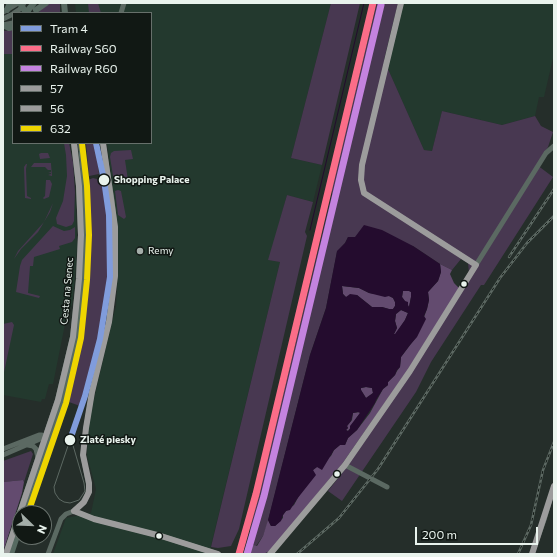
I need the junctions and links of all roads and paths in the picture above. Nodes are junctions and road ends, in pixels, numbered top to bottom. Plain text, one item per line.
1 (10, 3) edge
2 (46, 3) edge
3 (400, 3) edge
4 (21, 4) edge
5 (32, 9) edge
6 (5, 11) edge
7 (14, 12) edge
8 (12, 14) edge
9 (3, 19) edge
10 (74, 144) edge
11 (81, 144) edge
12 (102, 144) edge
13 (554, 146) edge
14 (476, 265) junction
15 (55, 429) junction
16 (46, 438) junction
17 (28, 445) junction
18 (3, 449) edge
19 (46, 454) junction
20 (3, 455) edge
21 (38, 459) junction
22 (345, 465) junction
23 (554, 486) edge
24 (387, 487) dead end
25 (28, 505) edge
26 (74, 511) junction
27 (6, 554) edge
28 (48, 554) edge
29 (218, 554) edge
30 (270, 554) edge
31 (532, 554) edge

1 - 6 main road
2 - 5 main road
3 - 14 street
4 - 5 main road
4 - 6 street
4 - 7 street
8 - 9 street
10 - 16 main road, Cesta na Senec
11 - 15 main road, Cesta na Senec
12 - 26 street
13 - 14 street
14 - 22 street
15 - 16 street
15 - 19 main road, Cesta na Senec
16 - 17 street
16 - 18 street
16 - 19 street, Cesta na Senec
16 - 21 main road, Cesta na Senec
17 - 20 street
17 - 21 street
19 - 25 main road, Cesta na Senec
21 - 27 main road, Cesta na Senec
22 - 24 street
22 - 30 street
23 - 31 street
26 - 28 street
26 - 29 street

